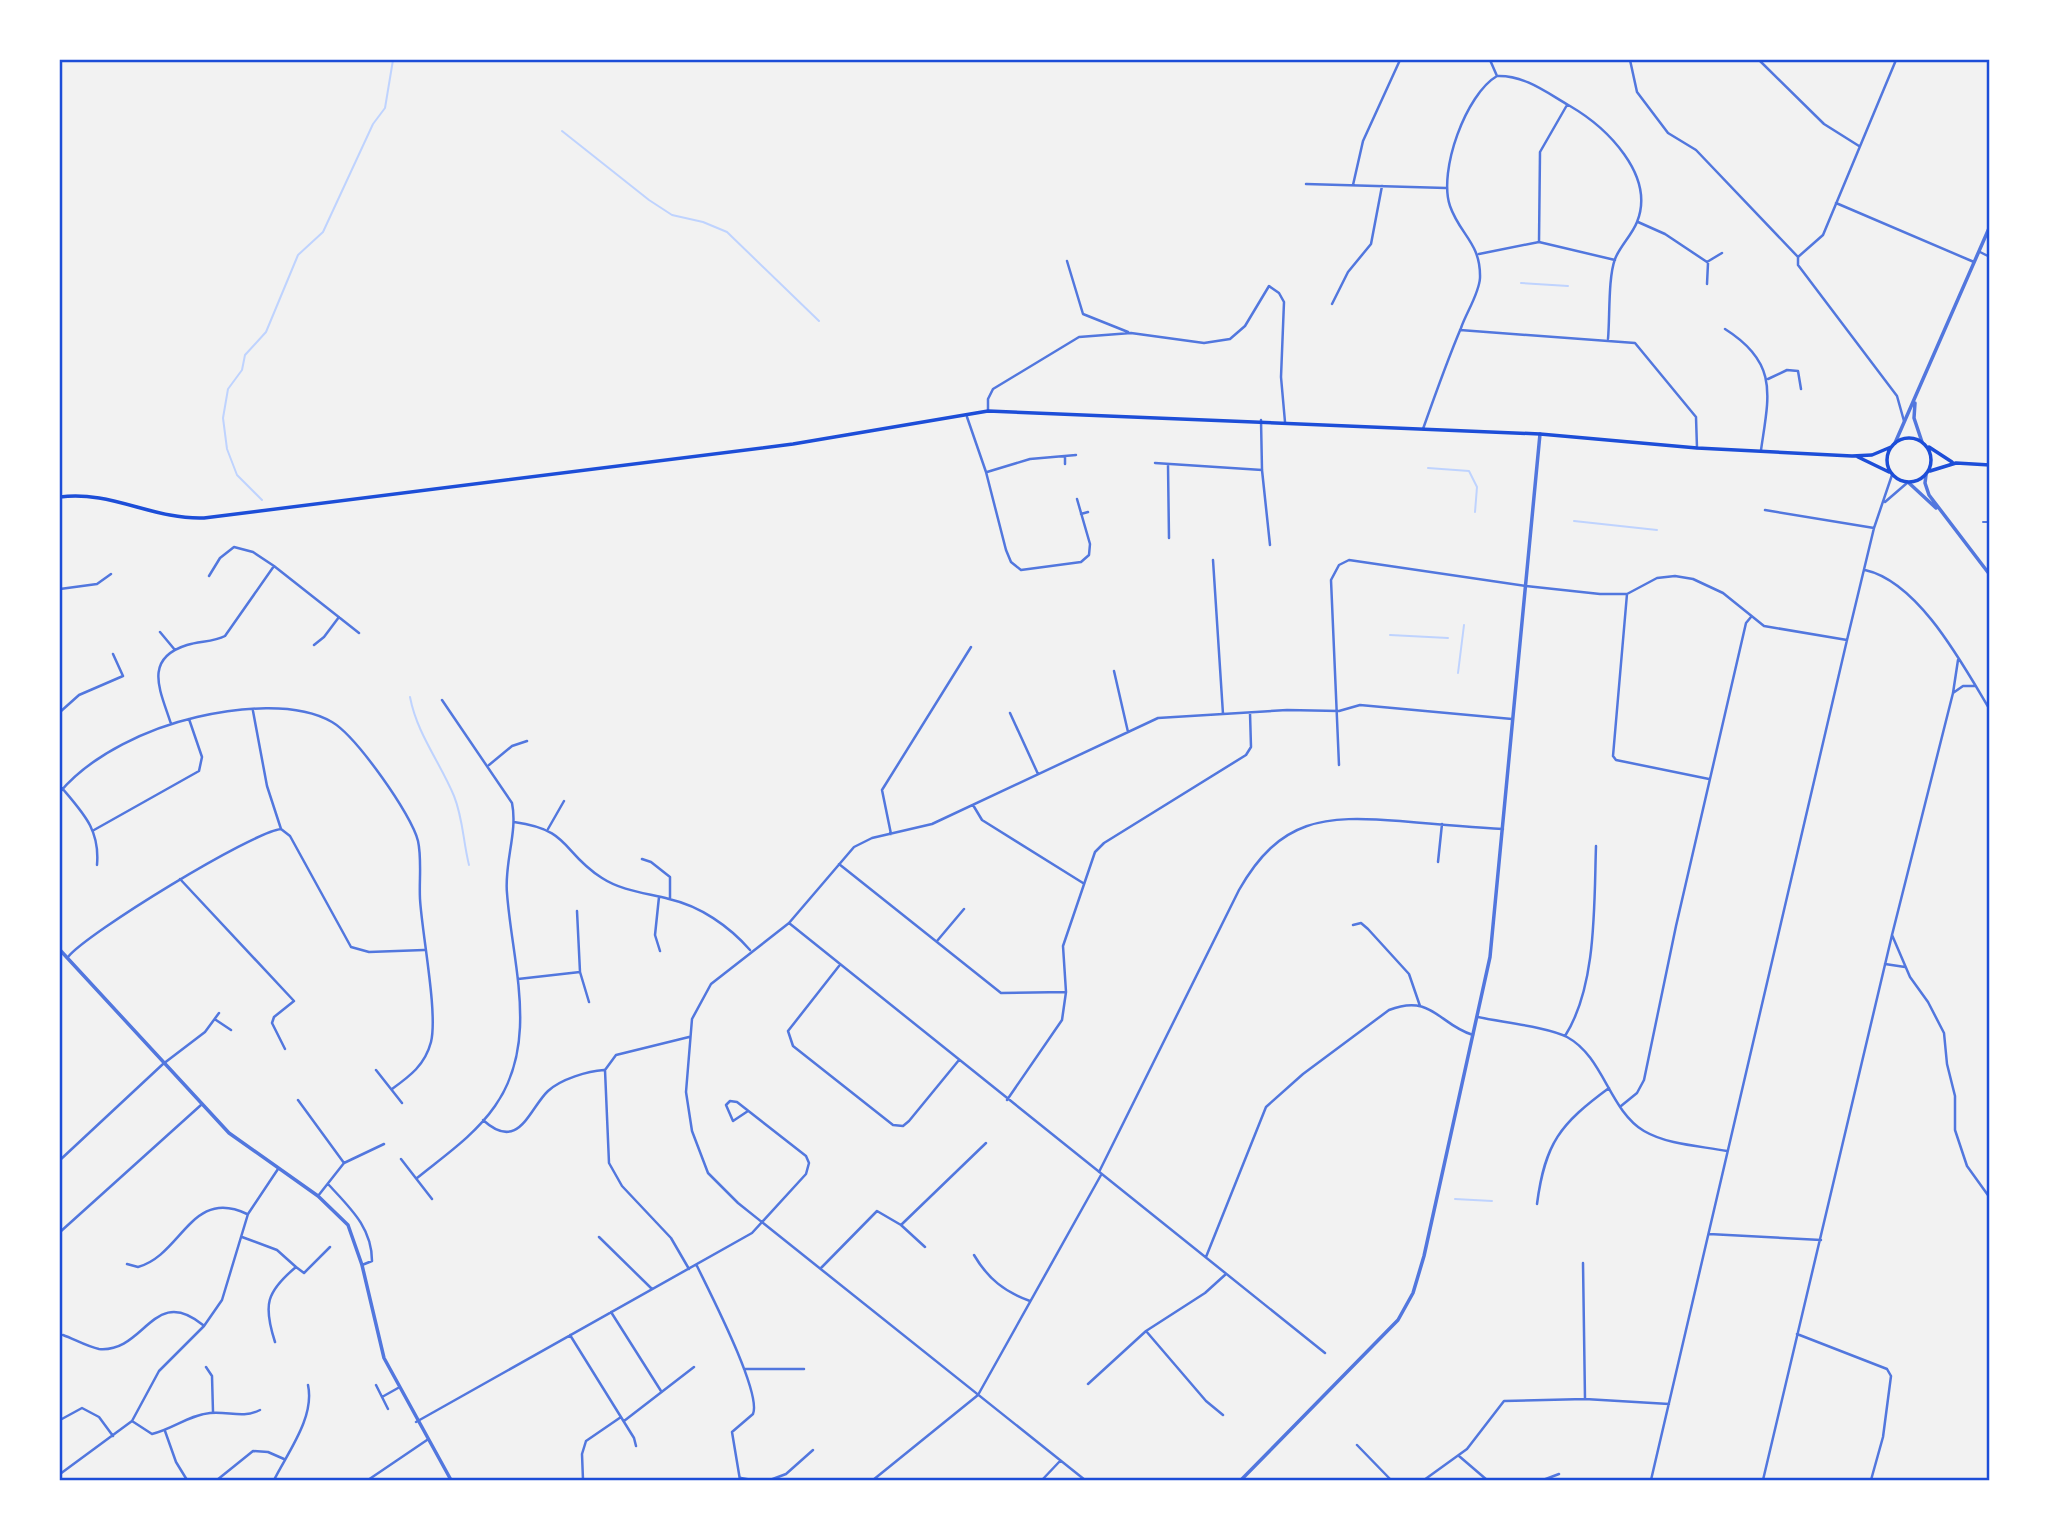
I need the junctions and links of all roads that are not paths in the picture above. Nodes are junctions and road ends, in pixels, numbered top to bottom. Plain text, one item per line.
1 (1399, 60) edge
2 (1490, 60) edge
3 (1630, 60) edge
4 (1759, 60) edge
5 (1896, 60) edge
6 (1497, 76) junction
7 (1567, 105) junction
8 (1859, 146) junction
9 (1306, 184) dead end
10 (1353, 185) junction
11 (1382, 186) junction
12 (1447, 188) junction
13 (1836, 203) junction
14 (1638, 222) junction
15 (1990, 226) edge
16 (1539, 242) junction
17 (1979, 252) junction
18 (1722, 253) dead end
19 (1479, 254) junction
20 (1798, 257) junction
21 (1990, 257) edge
22 (1615, 260) junction
23 (1067, 261) dead end
24 (1707, 262) junction
25 (1975, 262) junction
26 (1707, 284) dead end
27 (1332, 304) dead end
28 (1725, 329) dead end
29 (1460, 330) junction
30 (1131, 333) junction
31 (1608, 339) junction
32 (1768, 379) junction
33 (1801, 389) dead end
34 (1916, 397) junction
35 (988, 411) junction
36 (967, 416) junction
37 (1261, 421) junction
38 (1904, 421) junction
39 (1285, 422) junction
40 (1423, 429) junction
41 (1540, 434) junction
42 (1895, 443) junction
43 (1924, 443) junction
44 (1891, 447) junction
45 (1697, 449) junction
46 (1760, 450) junction
47 (1076, 455) dead end
48 (1065, 456) junction
49 (1852, 456) junction
50 (1155, 463) dead end
51 (1168, 463) junction
52 (1956, 463) junction
53 (1065, 464) dead end
54 (1990, 465) edge
55 (1262, 470) junction
56 (986, 472) junction
57 (1927, 473) junction
58 (1891, 474) junction
59 (1908, 483) junction
60 (60, 497) edge
61 (1077, 499) dead end
62 (1883, 504) junction
63 (1765, 510) dead end
64 (1088, 512) dead end
65 (1081, 514) junction
66 (1943, 514) junction
67 (1983, 522) dead end
68 (1990, 523) edge
69 (1874, 528) junction
70 (1169, 538) dead end
71 (1270, 545) dead end
72 (1213, 560) dead end
73 (274, 566) junction
74 (1865, 570) junction
75 (111, 574) dead end
76 (1990, 575) edge
77 (209, 576) dead end
78 (1526, 586) junction
79 (60, 589) edge
80 (1627, 594) junction
81 (338, 617) junction
82 (1751, 617) junction
83 (160, 632) dead end
84 (359, 633) dead end
85 (1847, 640) junction
86 (314, 645) dead end
87 (971, 647) dead end
88 (175, 650) junction
89 (113, 654) dead end
90 (1958, 660) junction
91 (1114, 671) dead end
92 (1975, 686) junction
93 (1953, 693) junction
94 (442, 700) dead end
95 (60, 709) edge
96 (253, 710) junction
97 (1990, 710) edge
98 (1339, 711) junction
99 (1250, 712) junction
100 (1010, 713) dead end
101 (1223, 714) junction
102 (188, 719) junction
103 (1513, 719) junction
104 (171, 724) junction
105 (1129, 733) junction
106 (527, 741) dead end
107 (488, 765) junction
108 (1339, 765) dead end
109 (1038, 775) junction
110 (1709, 779) junction
111 (61, 790) edge
112 (564, 802) dead end
113 (973, 805) junction
114 (514, 822) junction
115 (1442, 824) junction
116 (281, 829) junction
117 (548, 829) junction
118 (1503, 829) junction
119 (94, 830) junction
120 (891, 835) junction
121 (1596, 846) dead end
122 (642, 859) dead end
123 (1438, 862) dead end
124 (839, 864) junction
125 (97, 865) dead end
126 (180, 879) junction
127 (1083, 883) junction
128 (659, 897) junction
129 (670, 899) junction
130 (964, 909) dead end
131 (578, 911) dead end
132 (789, 923) junction
133 (1353, 925) dead end
134 (1892, 935) junction
135 (936, 943) junction
136 (60, 950) edge
137 (424, 950) junction
138 (660, 951) dead end
139 (751, 951) junction
140 (67, 958) junction
141 (1885, 964) junction
142 (840, 965) junction
143 (1905, 967) junction
144 (580, 972) junction
145 (517, 979) junction
146 (1066, 992) junction
147 (589, 1002) dead end
148 (1420, 1006) junction
149 (219, 1013) dead end
150 (1478, 1017) junction
151 (215, 1019) junction
152 (230, 1030) dead end
153 (1474, 1035) junction
154 (1565, 1036) junction
155 (689, 1037) junction
156 (285, 1049) dead end
157 (958, 1060) junction
158 (163, 1064) junction
159 (376, 1070) dead end
160 (605, 1070) junction
161 (1609, 1088) junction
162 (392, 1089) junction
163 (298, 1100) dead end
164 (1007, 1100) junction
165 (402, 1102) dead end
166 (201, 1105) junction
167 (1621, 1106) junction
168 (748, 1111) junction
169 (483, 1120) junction
170 (986, 1143) dead end
171 (384, 1144) dead end
172 (1727, 1151) junction
173 (401, 1159) dead end
174 (60, 1160) edge
175 (344, 1163) junction
176 (278, 1168) junction
177 (1100, 1174) junction
178 (417, 1178) junction
179 (328, 1184) junction
180 (318, 1196) junction
181 (1990, 1198) edge
182 (432, 1199) dead end
183 (1537, 1205) dead end
184 (248, 1214) junction
185 (764, 1223) junction
186 (901, 1225) junction
187 (61, 1229) edge
188 (1709, 1234) junction
189 (241, 1237) junction
190 (599, 1237) dead end
191 (1821, 1240) junction
192 (330, 1247) dead end
193 (925, 1247) dead end
194 (974, 1255) dead end
195 (1206, 1257) junction
196 (127, 1264) dead end
197 (1583, 1264) dead end
198 (362, 1265) junction
199 (296, 1266) junction
200 (697, 1266) junction
201 (821, 1268) junction
202 (690, 1269) junction
203 (1226, 1274) junction
204 (653, 1290) junction
205 (1030, 1301) junction
206 (611, 1312) junction
207 (204, 1326) junction
208 (1146, 1331) junction
209 (1797, 1334) junction
210 (63, 1335) dead end
211 (570, 1335) junction
212 (275, 1342) dead end
213 (1325, 1353) dead end
214 (206, 1367) dead end
215 (694, 1367) dead end
216 (744, 1369) junction
217 (804, 1369) dead end
218 (1088, 1384) dead end
219 (308, 1385) dead end
220 (376, 1385) dead end
221 (398, 1388) junction
222 (661, 1391) junction
223 (978, 1395) junction
224 (382, 1397) junction
225 (1585, 1399) junction
226 (1669, 1404) junction
227 (260, 1409) dead end
228 (388, 1409) dead end
229 (213, 1412) junction
230 (1223, 1415) dead end
231 (623, 1419) junction
232 (60, 1420) edge
233 (132, 1421) junction
234 (416, 1422) junction
235 (166, 1431) junction
236 (113, 1436) junction
237 (427, 1440) junction
238 (1357, 1445) dead end
239 (636, 1446) dead end
240 (813, 1450) dead end
241 (1458, 1456) junction
242 (284, 1459) junction
243 (1060, 1461) junction
244 (60, 1474) edge
245 (1559, 1474) dead end
246 (741, 1479) edge
247 (187, 1480) edge
248 (216, 1480) edge
249 (274, 1480) edge
250 (368, 1480) edge
251 (451, 1480) edge
252 (583, 1480) edge
253 (752, 1480) edge
254 (770, 1480) edge
255 (873, 1480) edge
256 (1042, 1480) edge
257 (1085, 1480) edge
258 (1241, 1480) edge
259 (1391, 1480) edge
260 (1424, 1480) edge
261 (1487, 1480) edge
262 (1543, 1480) edge
263 (1651, 1480) edge
264 (1763, 1480) edge
265 (1871, 1480) edge

1 - 10 street
2 - 6 street
3 - 20 street
4 - 8 street
5 - 8 street
6 - 7 street
6 - 12 street
7 - 14 street
7 - 16 street
8 - 13 street
9 - 10 street
10 - 11 street
11 - 12 street
11 - 27 street
12 - 19 street
13 - 20 street
13 - 25 street
14 - 22 street
14 - 24 street
15 - 17 street
16 - 19 street
16 - 22 street
17 - 21 street
17 - 25 street
18 - 24 street
19 - 29 street
20 - 38 street
22 - 31 street
23 - 30 street
24 - 26 street
25 - 34 street
28 - 32 street
29 - 31 street
29 - 40 street
30 - 35 street
30 - 39 street
31 - 45 street
32 - 33 street
32 - 46 street
34 - 38 street
34 - 43 street
35 - 36 main road
35 - 37 main road
36 - 56 street
36 - 60 main road
37 - 39 main road
37 - 55 street
38 - 42 street
39 - 40 main road
40 - 41 main road
41 - 45 main road
41 - 78 street
42 - 43 main road
42 - 44 main road
43 - 52 main road
43 - 57 main road
44 - 49 main road
44 - 58 main road
45 - 46 main road
46 - 49 main road
47 - 48 street
48 - 53 street
48 - 56 street
49 - 58 main road
50 - 51 street
51 - 55 street
51 - 70 street
52 - 54 main road
52 - 57 main road
55 - 71 street
56 - 65 street
57 - 59 main road
57 - 66 street
58 - 59 main road
58 - 62 street
59 - 62 street
59 - 66 street
61 - 65 street
62 - 69 street
63 - 69 street
64 - 65 street
66 - 76 street
67 - 68 lane
69 - 74 street
72 - 101 street
73 - 77 street
73 - 81 street
73 - 88 street
74 - 85 street
74 - 90 street
75 - 79 street
78 - 80 street
78 - 98 street
78 - 103 street
80 - 82 street
80 - 110 street
81 - 84 street
81 - 86 street
82 - 85 street
82 - 110 street
83 - 88 street
85 - 172 street
87 - 120 street
88 - 104 street
89 - 95 street
90 - 92 street
90 - 93 street
91 - 105 street
92 - 93 street
92 - 97 street
93 - 134 street
94 - 107 street
96 - 102 street
96 - 116 street
96 - 137 street
98 - 99 street
98 - 103 street
98 - 108 street
99 - 101 street
99 - 127 street
100 - 109 street
101 - 105 street
102 - 104 street
102 - 119 street
103 - 118 street
104 - 111 street
105 - 109 street
106 - 107 street
107 - 114 street
109 - 113 street
110 - 167 street
111 - 119 street
112 - 117 street
113 - 120 street
113 - 127 street
114 - 117 street
114 - 145 street
115 - 118 street
115 - 123 street
115 - 177 street
116 - 126 street
116 - 137 street
117 - 128 street
118 - 150 street
119 - 125 street
120 - 124 street
121 - 154 street
122 - 129 street
124 - 132 street
124 - 135 street
126 - 140 street
126 - 156 street
127 - 146 street
128 - 129 street
128 - 138 street
129 - 139 street
130 - 135 street
131 - 144 street
132 - 139 street
132 - 142 street
133 - 148 street
134 - 141 street
134 - 143 street
135 - 146 street
136 - 140 street
137 - 162 street
139 - 155 street
140 - 158 street
141 - 143 street
141 - 191 street
142 - 157 street
142 - 157 street
143 - 181 street
144 - 145 street
144 - 147 street
145 - 169 street
146 - 164 street
148 - 153 street
148 - 195 street
149 - 151 street
150 - 153 street
150 - 154 street
151 - 152 street
151 - 158 street
153 - 258 street
154 - 161 street
155 - 160 street
155 - 185 street
157 - 164 street
158 - 166 street
158 - 174 street
159 - 162 street
160 - 169 street
160 - 202 street
161 - 167 street
161 - 183 street
162 - 165 street
163 - 175 street
164 - 177 street
166 - 176 street
166 - 187 street
167 - 172 street
168 - 168 street
168 - 185 street
169 - 178 street
170 - 186 street
171 - 175 street
172 - 188 street
173 - 178 street
175 - 179 street
176 - 180 street
176 - 184 street
177 - 195 street
177 - 205 street
178 - 182 street
179 - 180 street
179 - 198 street
180 - 198 street
184 - 189 street
184 - 196 street
185 - 200 street
185 - 201 street
186 - 193 street
186 - 201 street
188 - 191 street
188 - 226 street
189 - 199 street
189 - 207 street
190 - 204 street
191 - 209 street
192 - 199 street
194 - 205 street
195 - 203 street
197 - 225 street
198 - 221 street
199 - 212 street
200 - 202 street
200 - 216 street
201 - 223 street
202 - 204 street
203 - 208 street
203 - 213 street
204 - 206 street
205 - 223 street
206 - 211 street
206 - 222 street
207 - 210 street
207 - 233 street
208 - 218 street
208 - 230 street
209 - 264 street
209 - 265 street
211 - 231 street
211 - 234 street
214 - 229 street
215 - 222 street
216 - 217 street
216 - 246 street
219 - 242 street
220 - 224 street
221 - 224 street
221 - 234 street
222 - 231 street
223 - 243 street
223 - 255 street
224 - 228 street
225 - 226 street
225 - 241 street
226 - 263 street
227 - 229 street
229 - 235 street
231 - 239 street
231 - 252 street
232 - 236 street
233 - 235 street
233 - 236 street
234 - 237 street
235 - 247 street
236 - 244 street
237 - 250 street
237 - 251 street
238 - 259 street
240 - 254 street
241 - 260 street
241 - 261 street
242 - 248 street
242 - 249 street
243 - 256 street
243 - 257 street
245 - 262 street
246 - 253 street

